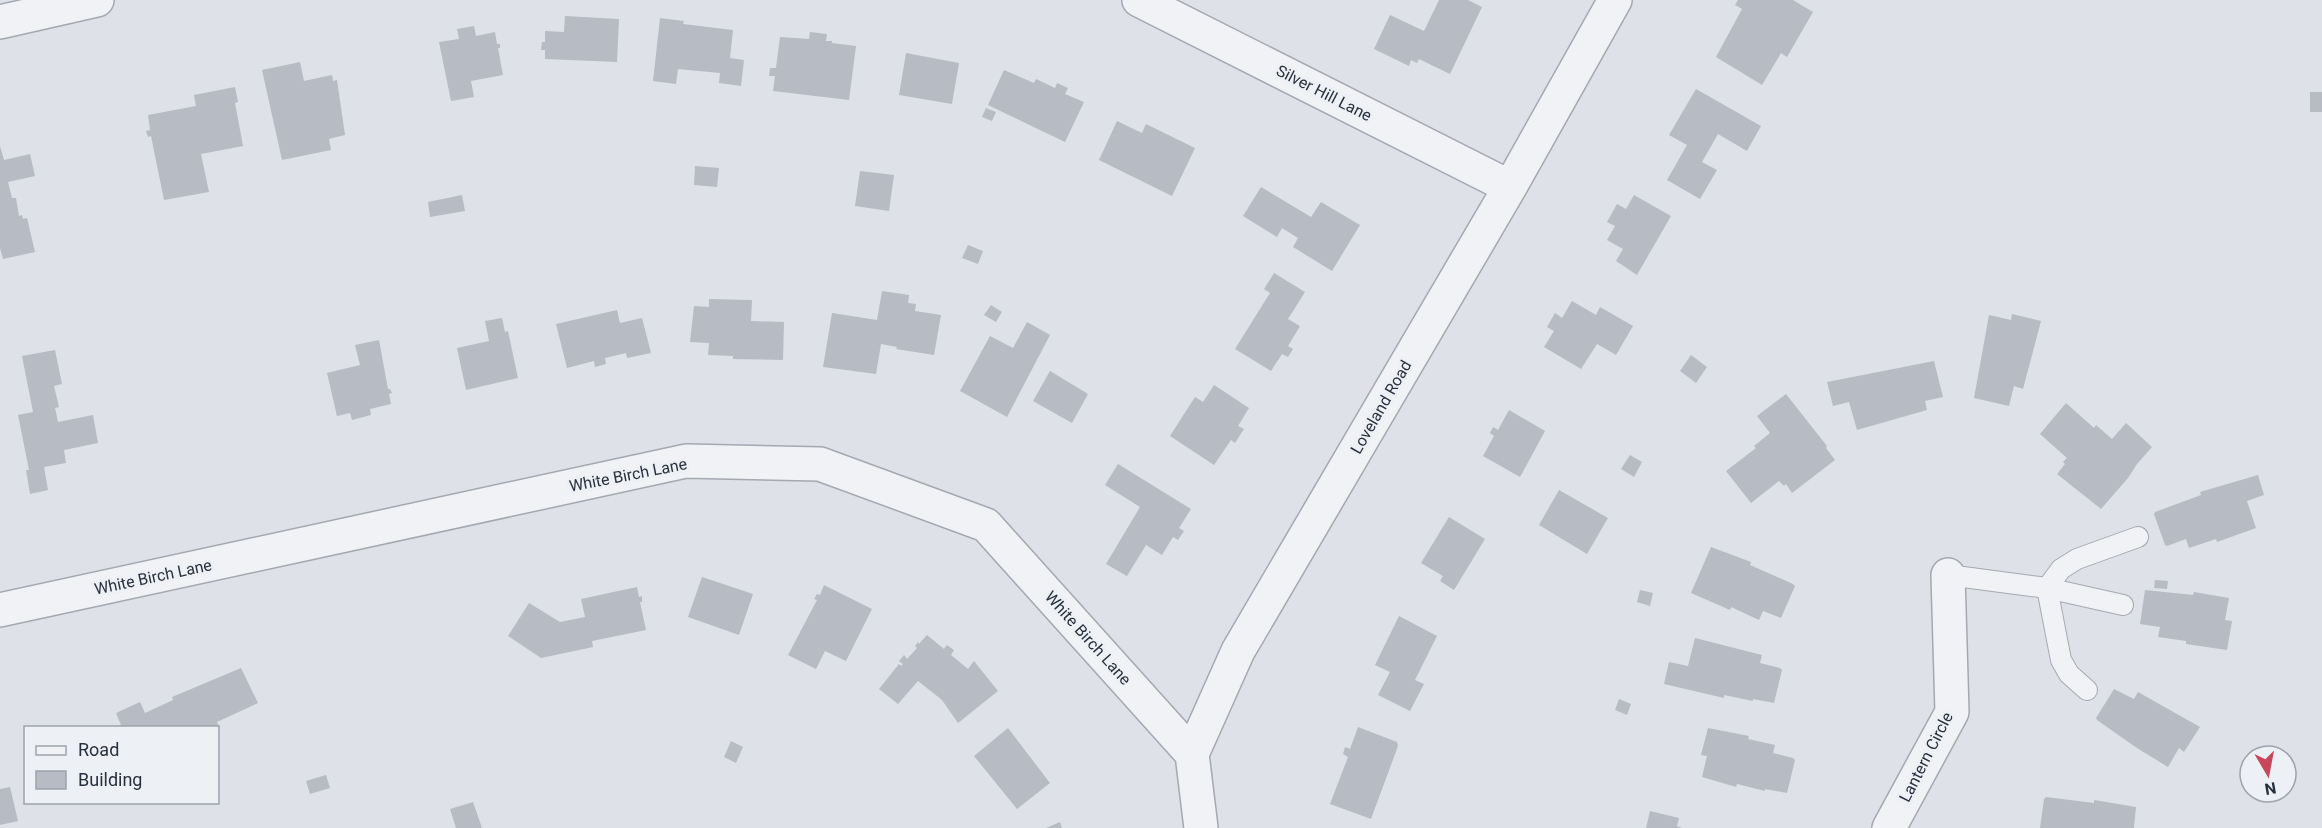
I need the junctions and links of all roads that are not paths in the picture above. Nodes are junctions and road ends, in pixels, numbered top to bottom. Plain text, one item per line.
1 (97, 0) edge
2 (1139, 0) edge
3 (1615, 0) edge
4 (0, 22) edge
5 (1510, 187) junction
6 (2138, 537) dead end
7 (1948, 575) joint
8 (2047, 588) junction
9 (2123, 604) dead end
10 (0, 610) edge
11 (2087, 690) dead end
12 (1192, 754) junction
13 (1201, 828) edge
14 (1889, 828) edge

1 - 4 street
2 - 5 street, Silver Hill Lane
3 - 5 street, Loveland Road
5 - 12 street, Loveland Road
6 - 8 lane
7 - 8 lane
7 - 14 street, Lantern Circle
8 - 9 lane
8 - 11 lane
10 - 12 street, White Birch Lane
12 - 13 street

